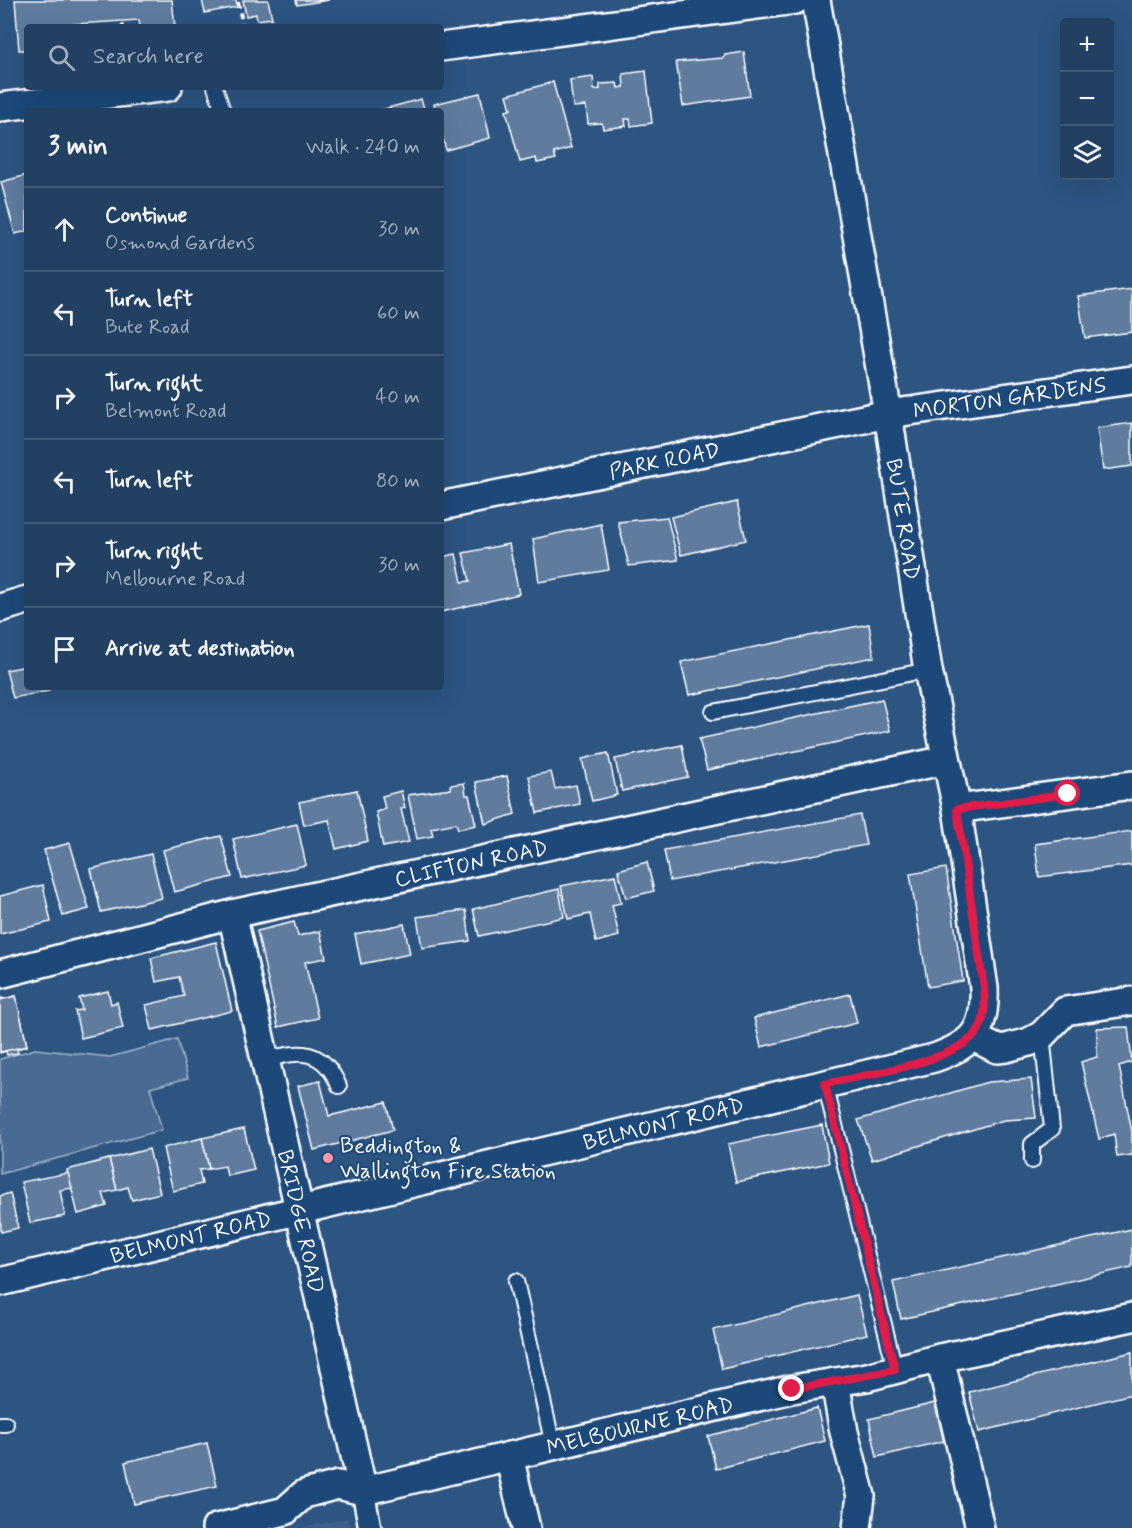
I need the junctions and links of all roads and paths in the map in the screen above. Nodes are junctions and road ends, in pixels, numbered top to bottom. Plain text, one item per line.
1 (795, 0) edge
2 (810, 0) edge
3 (816, 0) edge
4 (238, 2) dead end
5 (242, 24) edge
6 (444, 47) edge
7 (143, 90) edge
8 (216, 90) edge
9 (0, 107) edge
10 (222, 108) edge
11 (1132, 380) edge
12 (888, 414) junction
13 (444, 505) edge
14 (24, 601) edge
15 (0, 608) edge
16 (928, 670) junction
17 (713, 712) dead end
18 (946, 760) junction
19 (1132, 785) edge
20 (957, 809) junction
21 (232, 914) junction
22 (0, 974) edge
23 (1132, 1001) edge
24 (1042, 1035) junction
25 (974, 1036) junction
26 (264, 1061) junction
27 (825, 1084) junction
28 (339, 1086) dead end
29 (1032, 1161) dead end
30 (299, 1211) junction
31 (516, 1281) dead end
32 (0, 1282) edge
33 (1132, 1317) edge
34 (940, 1358) junction
35 (895, 1370) junction
36 (835, 1382) junction
37 (553, 1445) junction
38 (509, 1456) junction
39 (363, 1491) junction
40 (284, 1517) edge
41 (216, 1528) edge
42 (370, 1528) edge
43 (526, 1528) edge
44 (857, 1528) edge
45 (980, 1528) edge

1 - 6 street
2 - 3 street
3 - 12 street, BUTE ROAD
4 - 5 path
7 - 9 street
8 - 10 lane
11 - 12 street, MORTON GARDENS
12 - 13 street, PARK ROAD
12 - 16 street, BUTE ROAD
14 - 15 street
16 - 17 lane
16 - 18 street, BUTE ROAD
18 - 20 street, BUTE ROAD
18 - 21 street, CLIFTON ROAD
19 - 20 street
20 - 25 street, BUTE ROAD
21 - 22 street, CLIFTON ROAD
21 - 26 street, BRIDGE ROAD
23 - 24 street
24 - 25 street
24 - 29 lane
25 - 27 street, BELMONT ROAD
26 - 28 lane
26 - 30 street, BRIDGE ROAD
27 - 30 street, BELMONT ROAD
27 - 35 lane
30 - 32 street, BELMONT ROAD
30 - 39 street, BRIDGE ROAD
31 - 37 lane
33 - 34 street, MELBOURNE ROAD
34 - 35 street, MELBOURNE ROAD
34 - 45 street
35 - 36 street, MELBOURNE ROAD
36 - 37 street, MELBOURNE ROAD
36 - 44 street
37 - 38 street, MELBOURNE ROAD
38 - 39 street, MELBOURNE ROAD
38 - 43 street
39 - 40 street, MELBOURNE ROAD
39 - 42 street, BRIDGE ROAD
40 - 41 street, MELBOURNE ROAD

